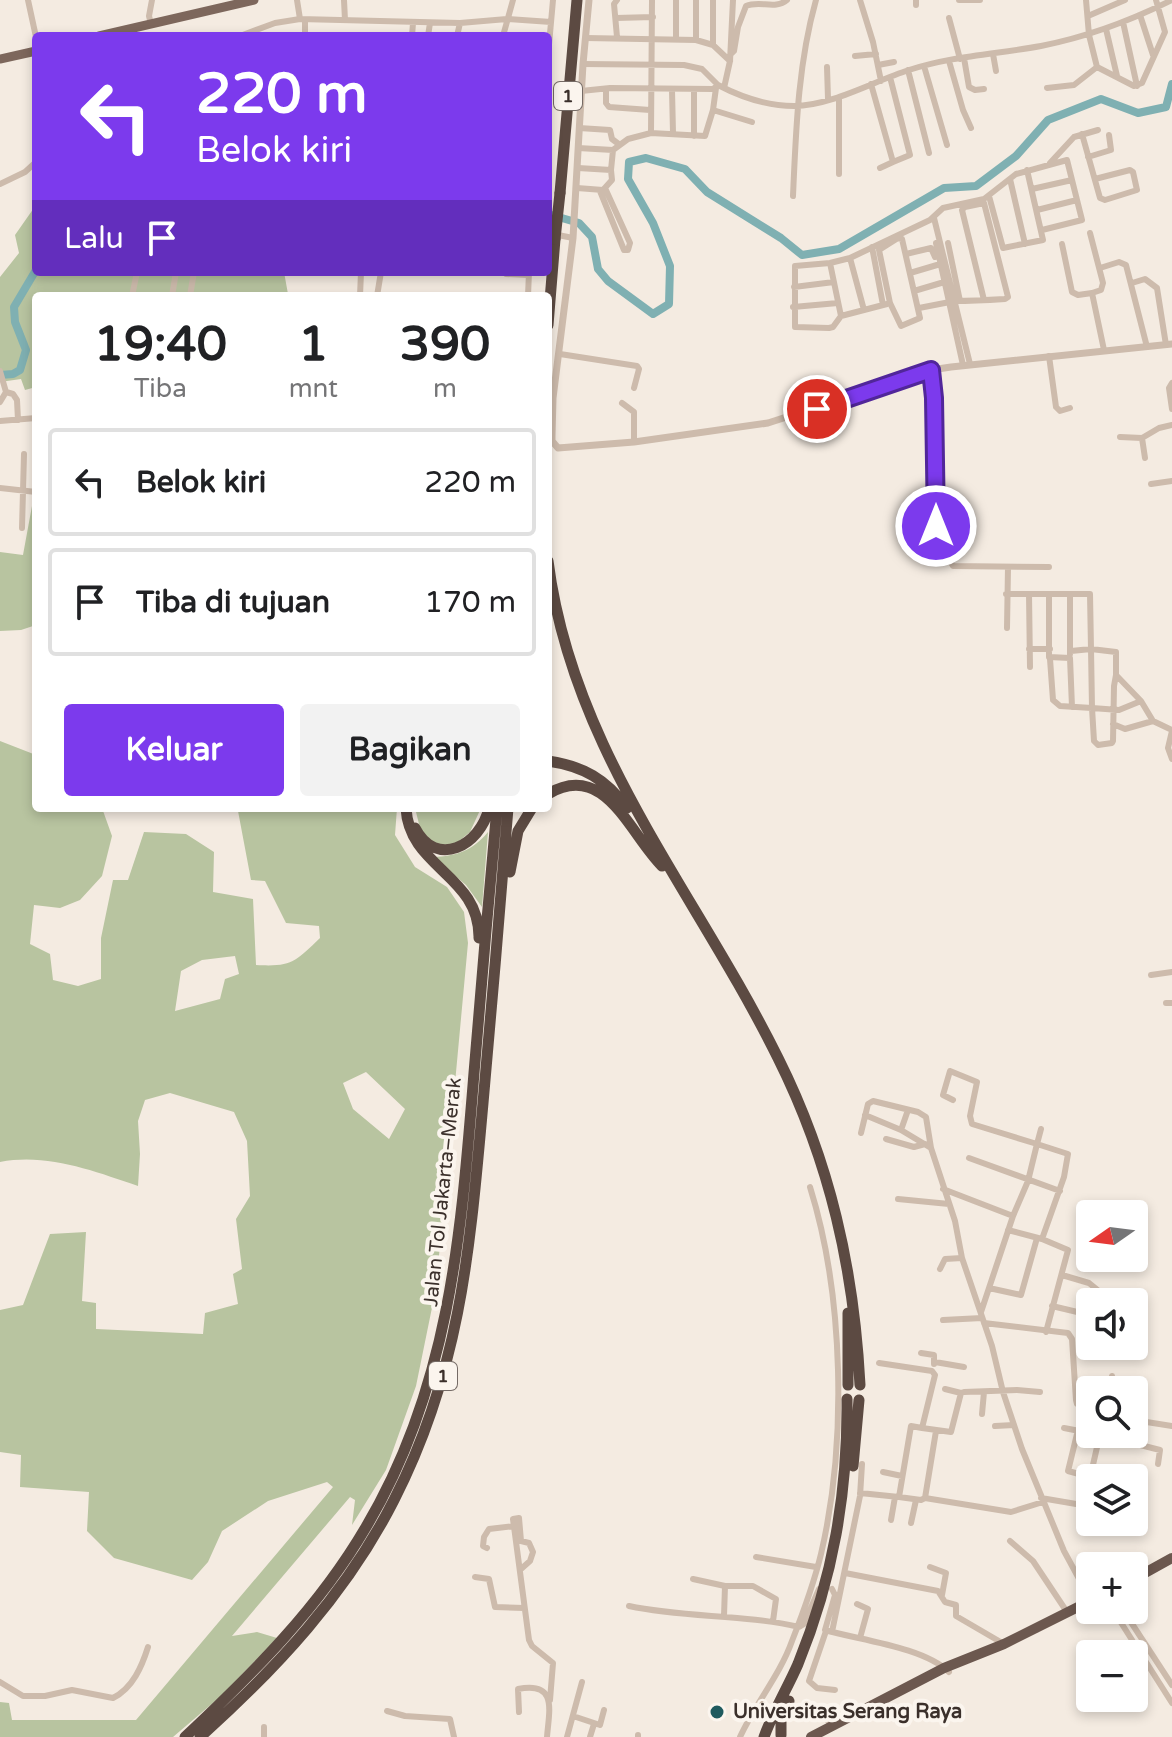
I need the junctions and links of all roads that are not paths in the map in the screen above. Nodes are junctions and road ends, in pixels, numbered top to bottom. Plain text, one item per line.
1 (28, 0) edge
2 (152, 0) edge
3 (208, 0) edge
4 (254, 0) edge
5 (297, 0) edge
6 (344, 0) edge
7 (513, 0) edge
8 (553, 0) edge
9 (569, 0) edge
10 (577, 0) edge
11 (589, 0) edge
12 (617, 0) edge
13 (652, 0) edge
14 (676, 0) edge
15 (696, 0) edge
16 (713, 0) edge
17 (733, 0) edge
18 (787, 0) edge
19 (816, 0) edge
20 (860, 0) edge
21 (959, 0) edge
22 (968, 0) edge
23 (980, 0) edge
24 (1086, 0) edge
25 (1125, 0) edge
26 (1172, 0) edge
27 (233, 3) edge
28 (1158, 4) edge
29 (210, 11) junction
30 (1140, 15) junction
31 (1088, 16) junction
32 (653, 17) junction
33 (616, 18) junction
34 (949, 18) dead end
35 (507, 19) junction
36 (302, 20) junction
37 (345, 20) junction
38 (551, 22) junction
39 (1123, 22) junction
40 (413, 23) junction
41 (430, 23) junction
42 (460, 23) junction
43 (151, 24) junction
44 (1106, 29) junction
45 (35, 32) edge
46 (131, 32) edge
47 (251, 32) edge
48 (304, 32) edge
49 (412, 32) edge
50 (429, 32) edge
51 (458, 32) edge
52 (504, 32) edge
53 (550, 32) edge
54 (1089, 35) junction
55 (617, 37) junction
56 (586, 38) junction
57 (652, 39) junction
58 (676, 39) junction
59 (696, 40) junction
60 (713, 45) junction
61 (32, 52) edge
62 (876, 54) junction
63 (993, 54) junction
64 (1153, 55) junction
65 (855, 56) dead end
66 (730, 58) junction
67 (0, 59) edge
68 (962, 59) junction
69 (949, 61) junction
70 (894, 62) dead end
71 (583, 64) junction
72 (652, 64) junction
73 (878, 65) junction
74 (924, 66) junction
75 (827, 67) dead end
76 (1097, 67) junction
77 (908, 70) junction
78 (996, 71) dead end
79 (1117, 76) junction
80 (890, 77) junction
81 (881, 81) junction
82 (871, 84) junction
83 (1137, 86) junction
84 (719, 87) junction
85 (1047, 88) dead end
86 (651, 89) junction
87 (694, 89) junction
88 (984, 89) dead end
89 (606, 90) junction
90 (672, 90) junction
91 (581, 91) junction
92 (839, 97) junction
93 (828, 99) junction
94 (797, 106) junction
95 (650, 110) junction
96 (713, 110) junction
97 (752, 122) dead end
98 (579, 128) junction
99 (971, 128) dead end
100 (1098, 130) dead end
101 (651, 133) junction
102 (673, 133) junction
103 (1082, 134) junction
104 (1109, 135) dead end
105 (694, 136) junction
106 (620, 145) junction
107 (947, 145) dead end
108 (578, 148) junction
109 (613, 150) junction
110 (929, 153) dead end
111 (1088, 157) junction
112 (893, 162) junction
113 (1050, 163) junction
114 (32, 166) edge
115 (578, 168) junction
116 (880, 168) dead end
117 (611, 170) junction
118 (1027, 170) junction
119 (839, 174) dead end
120 (1010, 179) junction
121 (1095, 179) junction
122 (1072, 180) junction
123 (0, 184) edge
124 (603, 189) junction
125 (1032, 189) junction
126 (576, 190) junction
127 (556, 192) junction
128 (793, 196) dead end
129 (989, 196) junction
130 (1077, 200) junction
131 (1037, 210) junction
132 (932, 219) junction
133 (552, 223) edge
134 (1042, 230) junction
135 (1090, 233) dead end
136 (574, 236) junction
137 (552, 238) edge
138 (948, 243) dead end
139 (1025, 244) junction
140 (1062, 244) dead end
141 (872, 247) junction
142 (906, 254) junction
143 (850, 258) junction
144 (830, 263) junction
145 (937, 265) junction
146 (1100, 268) junction
147 (910, 273) junction
148 (834, 282) junction
149 (941, 283) junction
150 (1132, 283) junction
151 (794, 287) junction
152 (914, 291) junction
153 (1092, 293) junction
154 (984, 300) junction
155 (953, 302) junction
156 (838, 303) junction
157 (887, 304) junction
158 (793, 307) junction
159 (919, 308) junction
160 (864, 310) junction
161 (841, 316) junction
162 (1169, 344) edge
163 (1147, 347) junction
164 (1104, 350) junction
165 (560, 354) junction
166 (1049, 356) junction
167 (967, 365) junction
168 (931, 370) junction
169 (0, 371) edge
170 (1172, 383) edge
171 (634, 388) dead end
172 (5, 390) junction
173 (0, 402) edge
174 (622, 403) dead end
175 (1070, 408) dead end
176 (1172, 409) edge
177 (32, 418) edge
178 (18, 420) junction
179 (0, 421) edge
180 (1172, 425) edge
181 (1120, 437) dead end
182 (1142, 438) junction
183 (634, 442) junction
184 (24, 454) dead end
185 (1145, 458) dead end
186 (1172, 481) edge
187 (1151, 484) dead end
188 (0, 488) edge
189 (22, 490) junction
190 (32, 491) edge
191 (22, 528) dead end
192 (1008, 567) junction
193 (1049, 567) dead end
194 (552, 583) edge
195 (1006, 594) junction
196 (1029, 594) junction
197 (1070, 594) junction
198 (1049, 595) junction
199 (1007, 628) dead end
200 (1070, 640) junction
201 (1050, 645) junction
202 (1029, 649) junction
203 (1091, 649) junction
204 (1070, 654) junction
205 (1050, 659) junction
206 (1030, 667) dead end
207 (1116, 675) junction
208 (1141, 701) junction
209 (1072, 707) junction
210 (1092, 708) junction
211 (1113, 708) junction
212 (1153, 721) junction
213 (1113, 724) junction
214 (1172, 730) edge
215 (552, 755) edge
216 (1172, 759) edge
217 (552, 762) edge
218 (552, 792) edge
219 (626, 795) junction
220 (409, 812) edge
221 (410, 812) edge
222 (488, 812) edge
223 (497, 812) edge
224 (508, 812) edge
225 (529, 812) edge
226 (662, 866) junction
227 (498, 939) junction
228 (1172, 972) edge
229 (1151, 975) dead end
230 (480, 997) junction
231 (953, 1100) dead end
232 (908, 1110) junction
233 (865, 1115) junction
234 (893, 1127) junction
235 (1041, 1129) dead end
236 (901, 1130) junction
237 (861, 1133) dead end
238 (1037, 1144) junction
239 (928, 1146) junction
240 (969, 1158) dead end
241 (1028, 1181) junction
242 (810, 1187) dead end
243 (943, 1189) junction
244 (1060, 1191) junction
245 (898, 1199) dead end
246 (949, 1204) junction
247 (1013, 1216) junction
248 (1008, 1230) junction
249 (1040, 1239) junction
250 (962, 1258) junction
251 (940, 1269) dead end
252 (1062, 1275) junction
253 (989, 1288) junction
254 (1095, 1288) edge
255 (1052, 1306) junction
256 (1076, 1312) edge
257 (982, 1318) junction
258 (943, 1320) dead end
259 (1046, 1332) junction
260 (921, 1353) dead end
261 (935, 1362) junction
262 (879, 1363) dead end
263 (964, 1367) dead end
264 (932, 1371) junction
265 (945, 1389) dead end
266 (984, 1392) junction
267 (1003, 1392) junction
268 (1040, 1392) dead end
269 (961, 1393) junction
270 (1076, 1400) edge
271 (982, 1414) dead end
272 (1148, 1424) edge
273 (1172, 1424) edge
274 (1014, 1425) junction
275 (995, 1426) dead end
276 (922, 1428) junction
277 (1064, 1428) dead end
278 (1076, 1430) edge
279 (936, 1431) junction
280 (1076, 1438) edge
281 (1148, 1447) edge
282 (862, 1464) dead end
283 (1158, 1464) dead end
284 (883, 1472) dead end
285 (1076, 1474) edge
286 (902, 1476) junction
287 (860, 1493) junction
288 (897, 1497) junction
289 (925, 1498) junction
290 (916, 1500) junction
291 (1042, 1500) junction
292 (1076, 1504) edge
293 (891, 1520) dead end
294 (911, 1523) dead end
295 (1010, 1541) dead end
296 (519, 1543) junction
297 (487, 1548) dead end
298 (756, 1557) dead end
299 (1172, 1558) edge
300 (816, 1567) junction
301 (930, 1567) dead end
302 (521, 1569) junction
303 (1148, 1571) edge
304 (845, 1573) junction
305 (1076, 1574) edge
306 (475, 1577) dead end
307 (693, 1579) dead end
308 (725, 1586) junction
309 (822, 1588) dead end
310 (832, 1589) dead end
311 (942, 1595) junction
312 (857, 1604) dead end
313 (629, 1606) dead end
314 (1076, 1607) edge
315 (524, 1608) junction
316 (1067, 1612) junction
317 (724, 1616) junction
318 (773, 1621) junction
319 (1132, 1624) edge
320 (797, 1627) junction
321 (829, 1632) junction
322 (860, 1638) junction
323 (1004, 1644) junction
324 (148, 1647) dead end
325 (1155, 1660) junction
326 (1148, 1664) edge
327 (1148, 1667) edge
328 (948, 1669) junction
329 (1169, 1676) edge
330 (0, 1682) edge
331 (582, 1682) dead end
332 (1172, 1685) edge
333 (835, 1690) dead end
334 (550, 1700) junction
335 (1172, 1703) edge
336 (604, 1710) dead end
337 (387, 1711) dead end
338 (519, 1712) dead end
339 (820, 1713) dead end
340 (573, 1716) junction
341 (594, 1724) junction
342 (833, 1726) junction
343 (264, 1727) dead end
344 (782, 1736) edge
345 (185, 1737) edge
346 (200, 1737) edge
347 (264, 1737) edge
348 (454, 1737) edge
349 (547, 1737) edge
350 (567, 1737) edge
351 (590, 1737) edge
352 (740, 1737) edge
353 (764, 1737) edge
354 (811, 1737) edge
355 (824, 1737) edge

1 - 45 street
2 - 43 street
3 - 29 street
4 - 27 main road
5 - 36 street
6 - 37 street
7 - 35 street
8 - 38 street
9 - 127 highway, 1
10 - 127 highway, 1
11 - 56 street
12 - 33 street
13 - 32 street
14 - 58 street
15 - 59 street
16 - 60 street
17 - 66 street
18 - 66 street
19 - 94 street
20 - 62 street
21 - 22 street
22 - 23 street
24 - 31 street
25 - 31 street
26 - 28 street
27 - 29 main road
28 - 30 street
28 - 64 street
29 - 43 main road
30 - 39 street
30 - 64 street
31 - 54 street
32 - 33 street
32 - 57 street
33 - 55 street
34 - 68 street
35 - 38 street
35 - 42 street
35 - 52 street
36 - 37 street
36 - 47 street
36 - 48 street
37 - 40 street
38 - 53 street
39 - 44 street
39 - 83 street
40 - 41 street
40 - 49 street
41 - 42 street
41 - 50 street
42 - 51 street
43 - 46 main road
44 - 54 street
44 - 79 street
54 - 63 street
54 - 76 street
55 - 56 street
55 - 57 street
56 - 71 street
57 - 58 street
57 - 72 street
58 - 59 street
59 - 60 street
60 - 66 street
61 - 67 main road
62 - 65 street
62 - 73 street
63 - 68 street
63 - 78 street
64 - 83 street
66 - 84 street
68 - 69 street
68 - 88 street
69 - 74 street
69 - 99 street
70 - 73 street
71 - 72 street
71 - 91 street
72 - 84 street
72 - 86 street
73 - 81 street
74 - 77 street
74 - 107 street
75 - 93 street
76 - 79 street
76 - 85 street
77 - 80 street
77 - 110 street
79 - 83 street
80 - 81 street
80 - 112 street
81 - 82 street
82 - 92 street
82 - 112 street
84 - 87 street
84 - 94 street
84 - 96 street
86 - 89 street
86 - 90 street
86 - 95 street
87 - 90 street
87 - 105 street
89 - 91 street
89 - 95 street
90 - 102 street
91 - 98 street
92 - 93 street
92 - 119 street
93 - 94 street
94 - 128 street
95 - 101 street
96 - 97 street
96 - 105 street
98 - 106 street
98 - 108 street
100 - 103 street
101 - 102 street
101 - 106 street
102 - 105 street
103 - 111 street
103 - 113 street
104 - 111 street
106 - 109 street
108 - 109 street
108 - 115 street
109 - 117 street
111 - 121 street
112 - 116 street
113 - 118 street
113 - 122 street
114 - 123 street
115 - 117 street
115 - 126 street
117 - 124 street
118 - 120 street
118 - 125 street
120 - 129 street
120 - 139 street
121 - 121 street
122 - 125 street
122 - 130 street
124 - 124 street
124 - 126 street
125 - 131 street
126 - 136 street
127 - 133 highway, 1
129 - 132 street
129 - 139 street
130 - 131 street
130 - 134 street
131 - 134 street
132 - 141 street
132 - 155 street
134 - 139 street
135 - 146 street
136 - 137 street
136 - 165 street
138 - 155 street
140 - 153 street
141 - 143 street
141 - 157 street
142 - 145 street
142 - 147 street
142 - 157 street
143 - 144 street
143 - 160 street
144 - 148 street
144 - 151 street
145 - 147 street
145 - 149 street
146 - 150 street
146 - 153 street
147 - 152 street
148 - 151 street
148 - 156 street
149 - 152 street
149 - 155 street
150 - 162 street
150 - 163 street
151 - 158 street
152 - 159 street
153 - 164 street
154 - 154 street
154 - 155 street
155 - 159 street
155 - 167 street
156 - 158 street
156 - 161 street
157 - 159 street
157 - 160 street
158 - 161 street
160 - 161 street
162 - 163 street
163 - 164 street
164 - 166 street
165 - 171 street
165 - 183 street
166 - 167 street
166 - 175 street
167 - 168 street
168 - 183 street
168 - 192 street
169 - 172 street
170 - 176 street
172 - 173 street
172 - 178 street
174 - 183 street
177 - 178 street
178 - 179 street
180 - 182 street
181 - 182 street
182 - 185 street
184 - 189 street
186 - 187 street
188 - 189 street
189 - 190 street
189 - 191 street
192 - 193 street
192 - 195 street
194 - 219 highway
195 - 196 street
195 - 199 street
196 - 198 street
196 - 202 street
197 - 198 street
197 - 200 street
197 - 203 street
198 - 201 street
200 - 201 street
200 - 204 street
201 - 202 street
201 - 205 street
202 - 206 street
203 - 204 street
203 - 207 street
203 - 210 street
204 - 205 street
204 - 209 street
205 - 209 street
207 - 208 street
207 - 211 street
208 - 211 street
208 - 212 street
209 - 210 street
210 - 211 street
210 - 213 street
211 - 213 street
212 - 213 street
212 - 214 street
214 - 216 street
215 - 219 highway
217 - 226 highway
218 - 226 highway
219 - 226 highway
220 - 230 highway
221 - 222 highway
223 - 230 highway, Jalan Tol Jakarta–Merak / 1
224 - 227 highway, Jalan Tol Jakarta–Merak / 1
225 - 227 highway
227 - 346 highway, Jalan Tol Jakarta–Merak / 1
228 - 229 street
230 - 345 highway, Jalan Tol Jakarta–Merak / 1
231 - 238 street
232 - 233 street
232 - 236 street
232 - 239 street
233 - 234 street
233 - 237 street
234 - 236 street
234 - 239 street
235 - 238 street
236 - 239 street
238 - 241 street
238 - 244 street
239 - 243 street
240 - 241 street
241 - 244 street
241 - 247 street
242 - 300 street
243 - 246 street
243 - 247 street
244 - 249 street
245 - 246 street
246 - 250 street
247 - 248 street
248 - 249 street
248 - 253 street
249 - 252 street
249 - 253 street
250 - 251 street
250 - 257 street
252 - 254 street
252 - 255 street
253 - 257 street
255 - 256 street
255 - 259 street
257 - 258 street
257 - 259 street
257 - 267 street
259 - 270 street
260 - 261 street
261 - 263 street
261 - 264 street
262 - 264 street
264 - 276 street
265 - 269 street
266 - 267 street
266 - 269 street
266 - 271 street
267 - 268 street
267 - 274 street
269 - 279 street
272 - 273 street
274 - 275 street
274 - 291 street
276 - 279 street
276 - 286 street
277 - 278 street
279 - 289 street
280 - 285 street
281 - 283 street
282 - 287 street
284 - 286 street
286 - 288 street
287 - 288 street
287 - 304 street
288 - 290 street
288 - 293 street
289 - 290 street
289 - 291 street
290 - 294 street
291 - 292 street
291 - 305 street
295 - 316 street
296 - 297 street
296 - 302 street
296 - 302 street
298 - 300 street
299 - 303 highway
300 - 320 street
301 - 311 street
302 - 315 street
304 - 311 street
304 - 321 street
306 - 315 street
307 - 308 street
308 - 317 street
308 - 318 street
309 - 320 street
310 - 321 street
311 - 323 street
312 - 322 street
313 - 317 street
314 - 316 highway
315 - 334 street
316 - 323 highway
317 - 318 street
318 - 320 street
319 - 325 street
320 - 352 street
321 - 322 street
321 - 333 street
322 - 328 street
323 - 328 highway
324 - 330 street
325 - 326 street
325 - 329 street
327 - 335 street
328 - 342 highway
328 - 355 highway
329 - 332 street
331 - 340 street
334 - 338 street
334 - 349 street
336 - 341 street
337 - 348 street
339 - 342 street
340 - 341 street
340 - 350 street
341 - 351 street
342 - 354 highway
343 - 347 street
344 - 353 highway
344 - 353 highway

